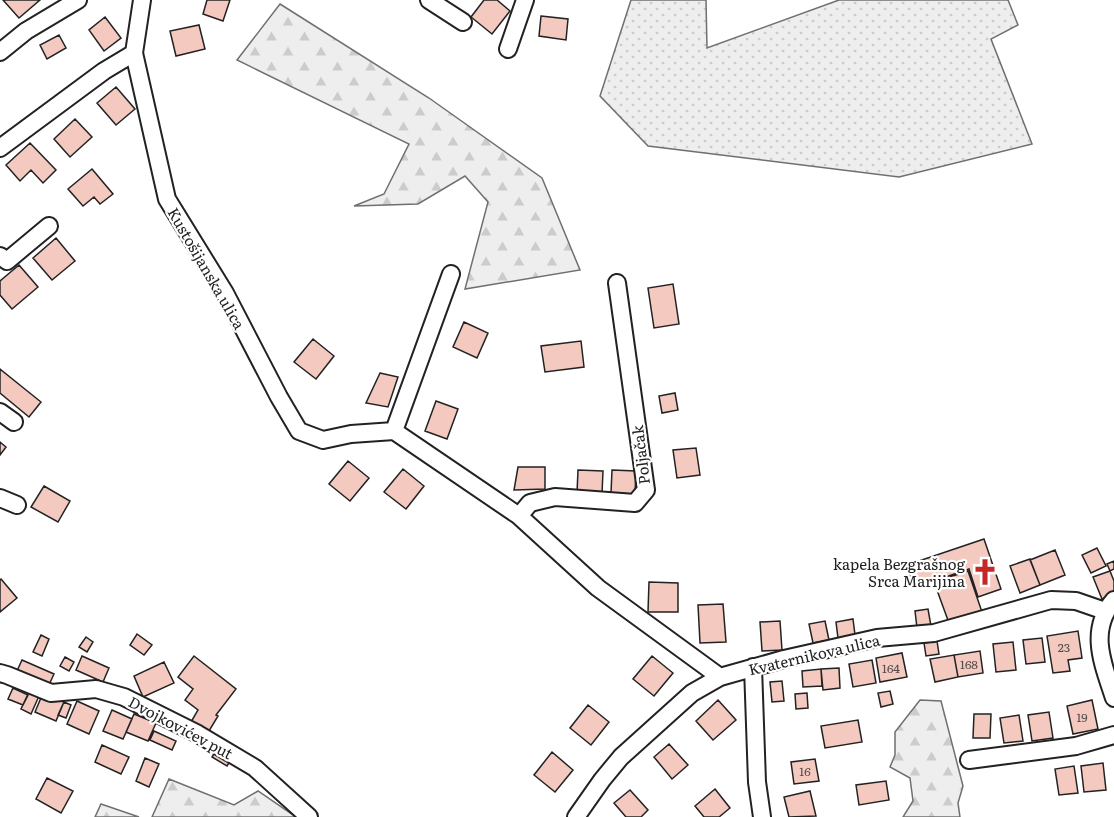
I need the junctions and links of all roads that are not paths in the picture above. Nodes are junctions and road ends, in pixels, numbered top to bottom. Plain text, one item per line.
1 (78, 0) edge
2 (142, 0) edge
3 (429, 0) edge
4 (525, 0) edge
5 (463, 22) dead end
6 (508, 49) dead end
7 (0, 52) edge
8 (134, 53) junction
9 (0, 148) edge
10 (49, 226) dead end
11 (2, 261) edge
12 (451, 274) dead end
13 (617, 284) dead end
14 (0, 412) edge
15 (14, 422) dead end
16 (394, 431) junction
17 (0, 498) edge
18 (17, 505) dead end
19 (519, 516) junction
20 (1109, 606) edge
21 (753, 667) junction
22 (0, 673) edge
23 (720, 677) junction
24 (1114, 698) edge
25 (1114, 735) edge
26 (969, 760) dead end
27 (582, 814) edge
28 (309, 817) edge
29 (762, 817) edge

1 - 7 street
2 - 8 street, Kustošijanska ulica
3 - 5 street
4 - 6 street
8 - 9 street
8 - 16 street, Kustošijanska ulica
10 - 11 street
12 - 16 street
13 - 19 street, Poljačak
14 - 15 street
16 - 19 street
17 - 18 street
19 - 23 street
20 - 21 street, Kvaternikova ulica
20 - 24 street
21 - 23 street, Kvaternikova ulica
21 - 29 street
22 - 28 street, Dvojkovićev put
23 - 27 street, Kvaternikova ulica
25 - 26 street

